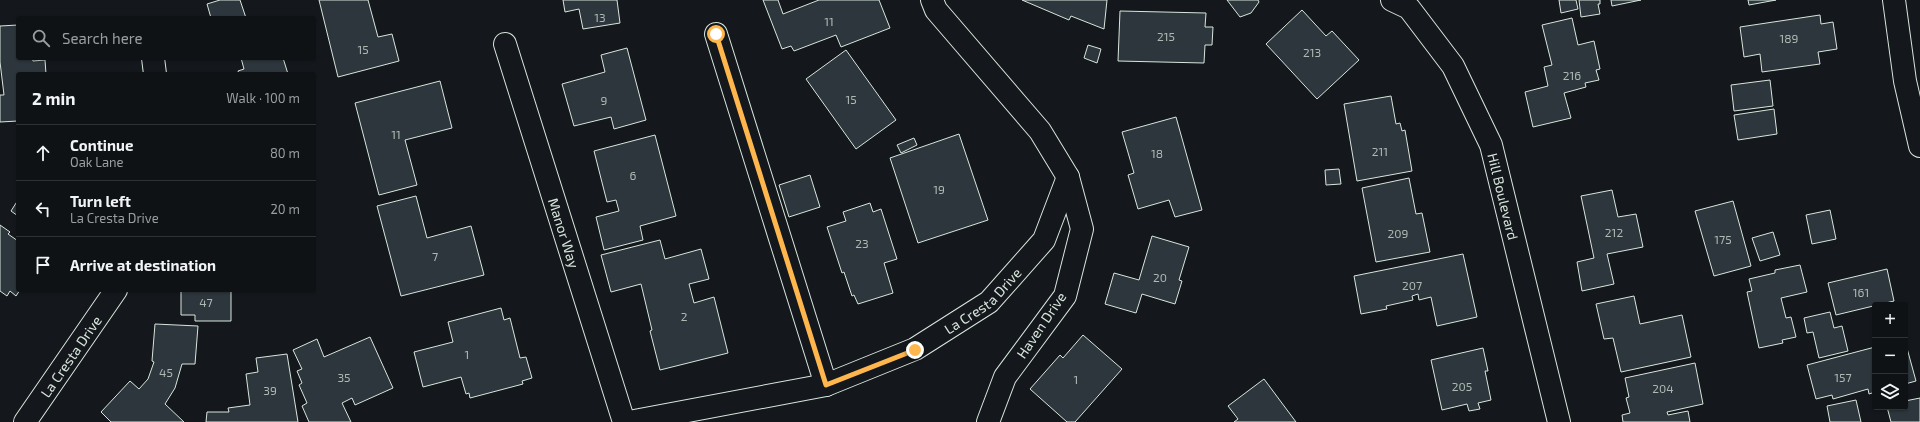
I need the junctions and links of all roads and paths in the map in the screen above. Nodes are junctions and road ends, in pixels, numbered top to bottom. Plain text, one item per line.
1 (932, 0) edge
2 (1392, 0) edge
3 (1894, 0) edge
4 (716, 34) dead end
5 (505, 44) dead end
6 (153, 60) edge
7 (154, 72) edge
8 (1920, 146) edge
9 (1068, 178) junction
10 (115, 292) edge
11 (826, 385) junction
12 (25, 422) edge
13 (624, 422) edge
14 (630, 422) edge
15 (988, 422) edge
16 (1559, 422) edge

1 - 9 street
2 - 16 street, Hill Boulevard
3 - 8 street
4 - 11 street
5 - 13 street, Manor Way
6 - 7 street
9 - 11 street, La Cresta Drive
9 - 15 street, Haven Drive
10 - 12 street, La Cresta Drive
11 - 14 street, La Cresta Drive

